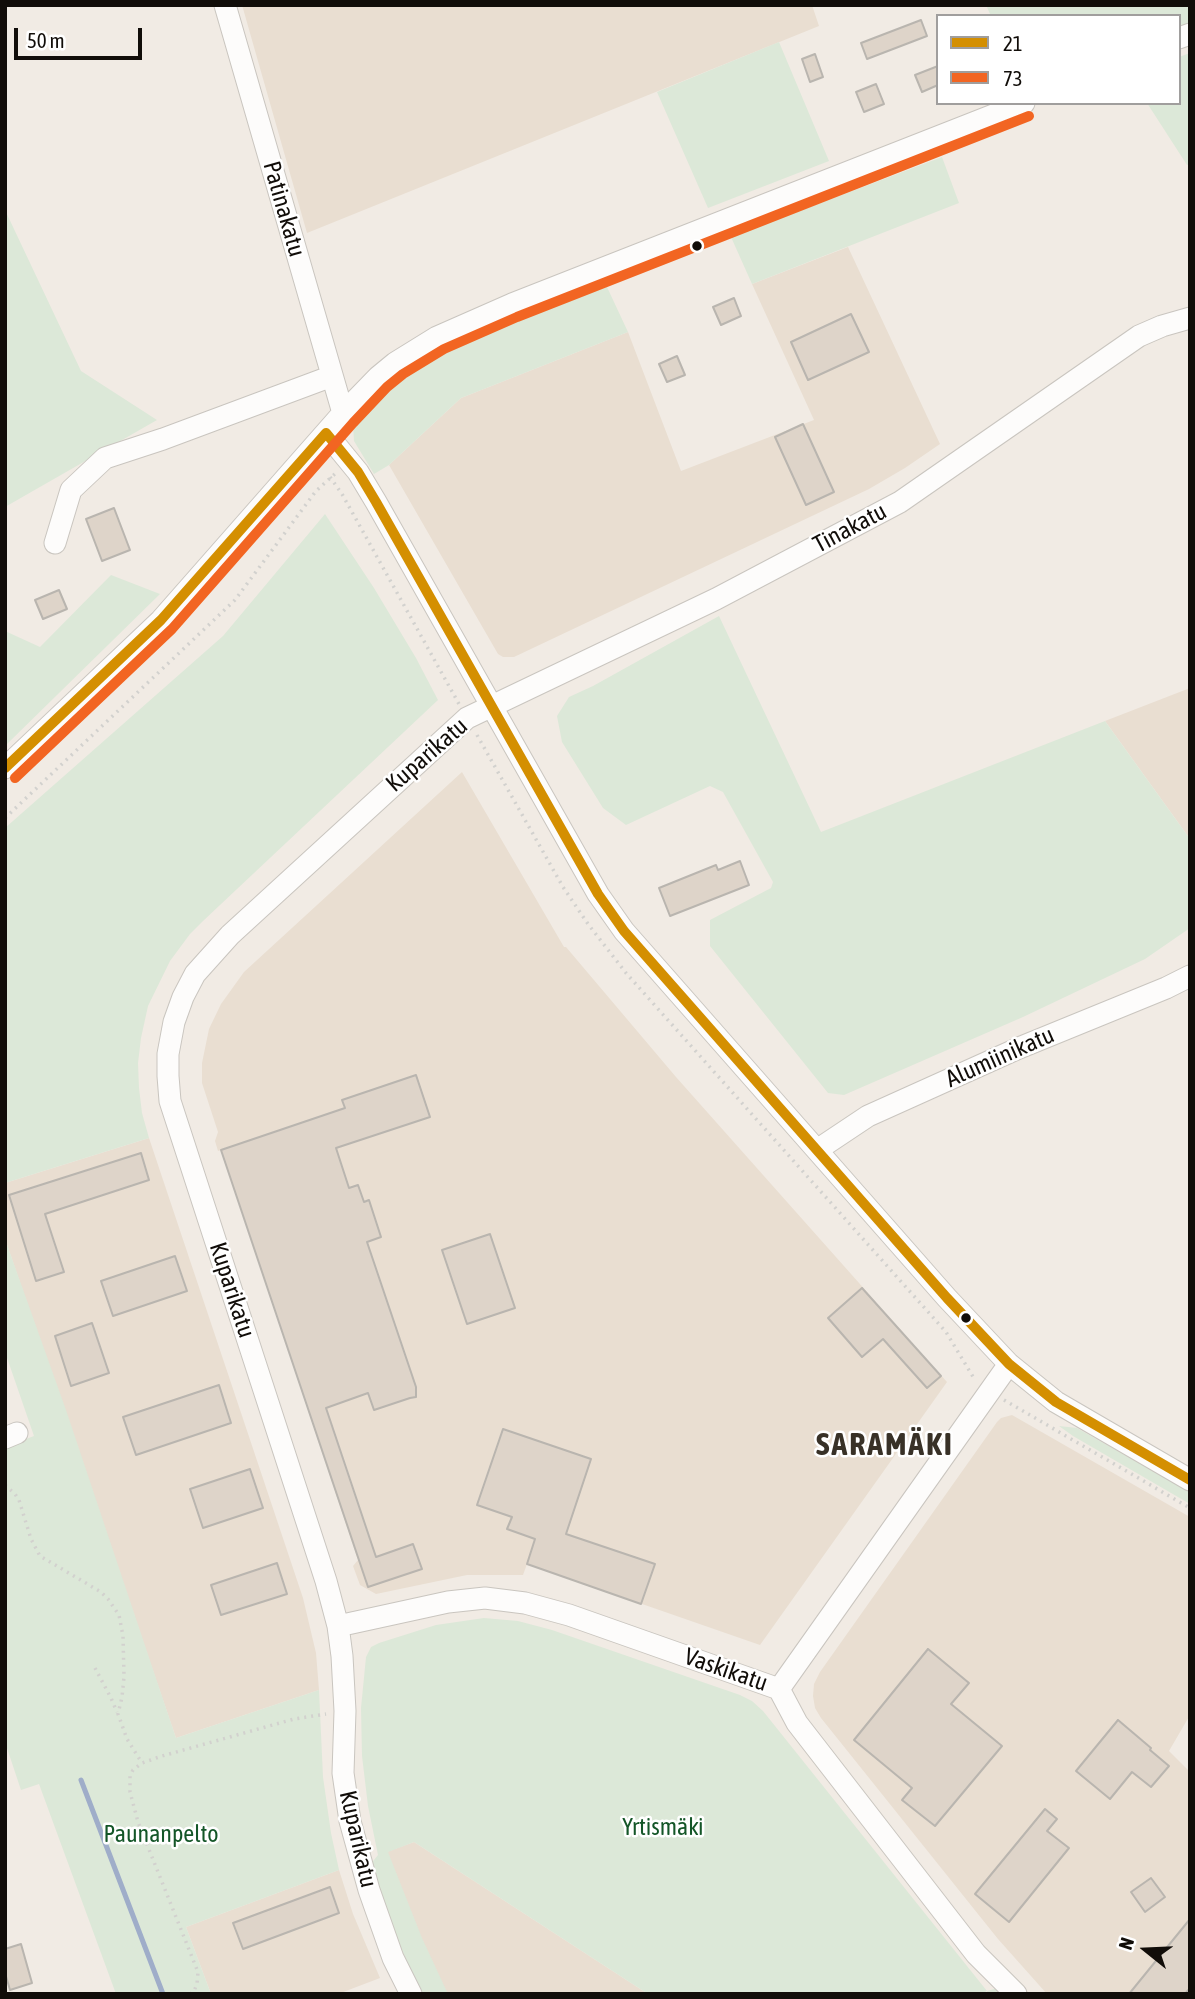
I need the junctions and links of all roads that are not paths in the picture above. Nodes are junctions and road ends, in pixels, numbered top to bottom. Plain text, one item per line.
1 (226, 5) edge
2 (1019, 105) edge
3 (1190, 318) edge
4 (332, 376) junction
5 (343, 413) junction
6 (326, 433) junction
7 (55, 544) dead end
8 (490, 706) junction
9 (5, 768) edge
10 (1190, 976) edge
11 (817, 1150) junction
12 (1009, 1364) junction
13 (1190, 1480) edge
14 (338, 1626) junction
15 (779, 1689) junction
16 (411, 1994) edge
17 (1016, 1994) edge

1 - 4 street, Patinakatu
2 - 5 street
3 - 8 street, Tinakatu
4 - 5 street, Patinakatu
4 - 7 street
5 - 6 street
6 - 8 street
6 - 9 street
8 - 11 street
8 - 14 street, Kuparikatu
10 - 11 street, Alumiinikatu
11 - 12 street
12 - 13 street
12 - 15 street
14 - 15 street, Vaskikatu
14 - 16 street, Kuparikatu
15 - 17 street, Vaskikatu

